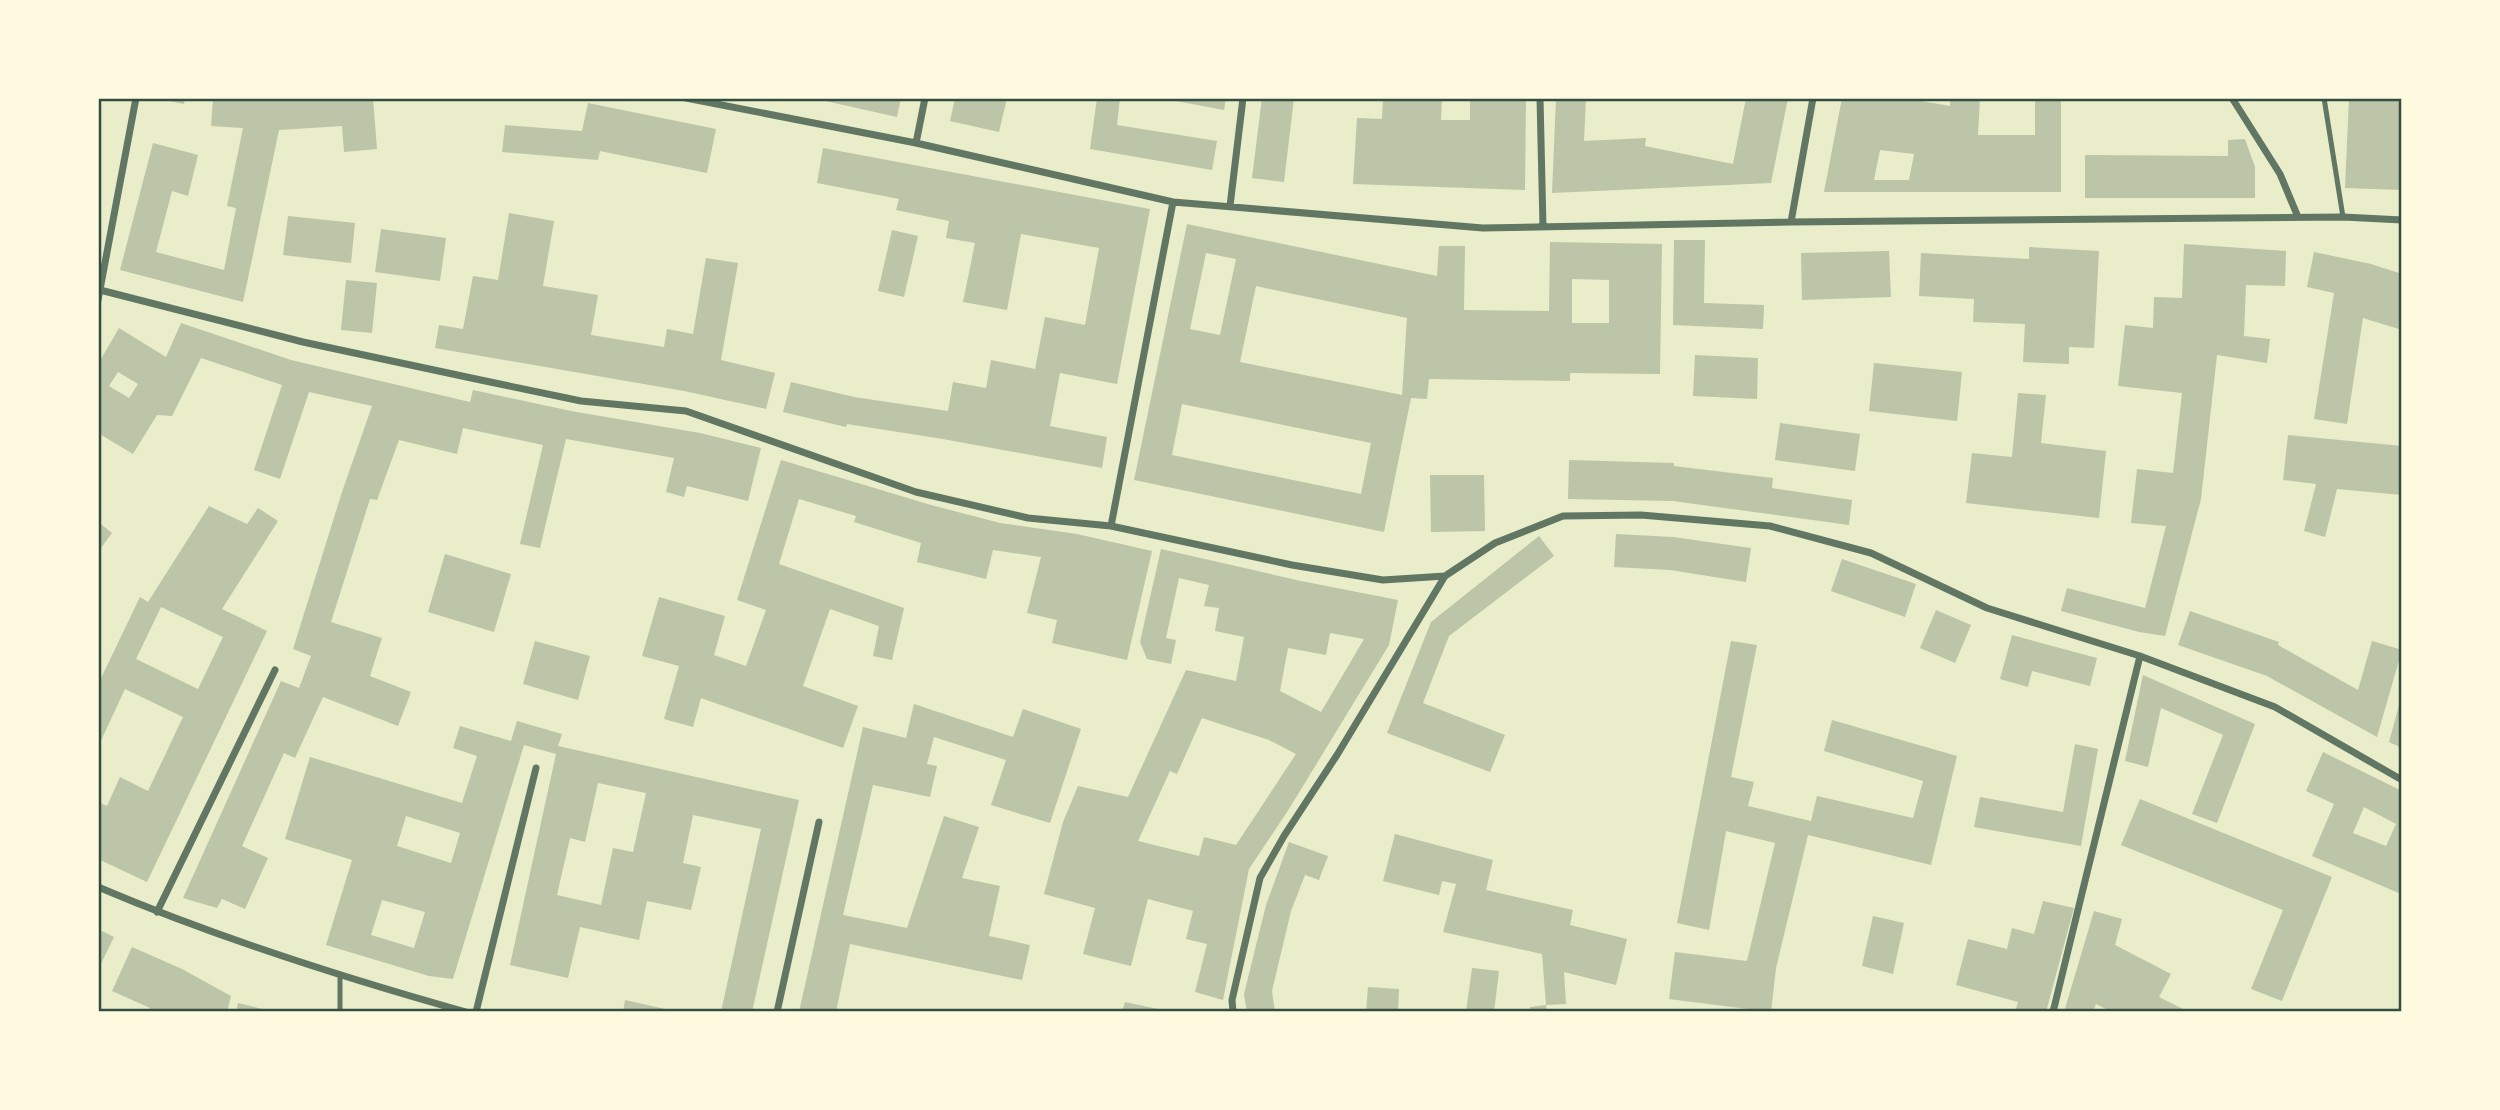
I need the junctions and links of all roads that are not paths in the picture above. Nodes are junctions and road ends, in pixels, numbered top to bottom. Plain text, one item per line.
1 (136, 98) edge
2 (686, 98) edge
3 (925, 98) edge
4 (1243, 98) edge
5 (1540, 98) edge
6 (1813, 98) edge
7 (2232, 98) edge
8 (2324, 98) edge
9 (916, 143) junction
10 (1173, 202) junction
11 (1230, 206) junction
12 (2298, 217) junction
13 (2343, 217) junction
14 (2402, 220) edge
15 (1791, 222) junction
16 (1543, 227) junction
17 (102, 263) edge
18 (100, 290) junction
19 (98, 300) edge
20 (1111, 526) junction
21 (1445, 576) junction
22 (2140, 656) junction
23 (275, 670) dead end
24 (536, 768) dead end
25 (2402, 779) edge
26 (819, 821) dead end
27 (98, 887) edge
28 (157, 912) junction
29 (340, 976) junction
30 (340, 1012) edge
31 (466, 1012) edge
32 (476, 1012) edge
33 (777, 1012) edge
34 (1233, 1012) edge
35 (2053, 1012) edge

1 - 17 street
2 - 9 street
3 - 9 street
4 - 11 street
5 - 16 street
6 - 15 street
7 - 12 street
8 - 13 lane
9 - 10 street
10 - 11 street
10 - 20 street
11 - 16 street
12 - 13 street
12 - 15 street
13 - 14 street
15 - 16 street
17 - 18 street
18 - 19 street
18 - 20 street
20 - 21 street
21 - 22 street
21 - 34 street
22 - 25 street
22 - 35 street
23 - 28 street
24 - 32 street
26 - 33 street
27 - 28 street
28 - 29 street
29 - 30 lane
29 - 31 street

